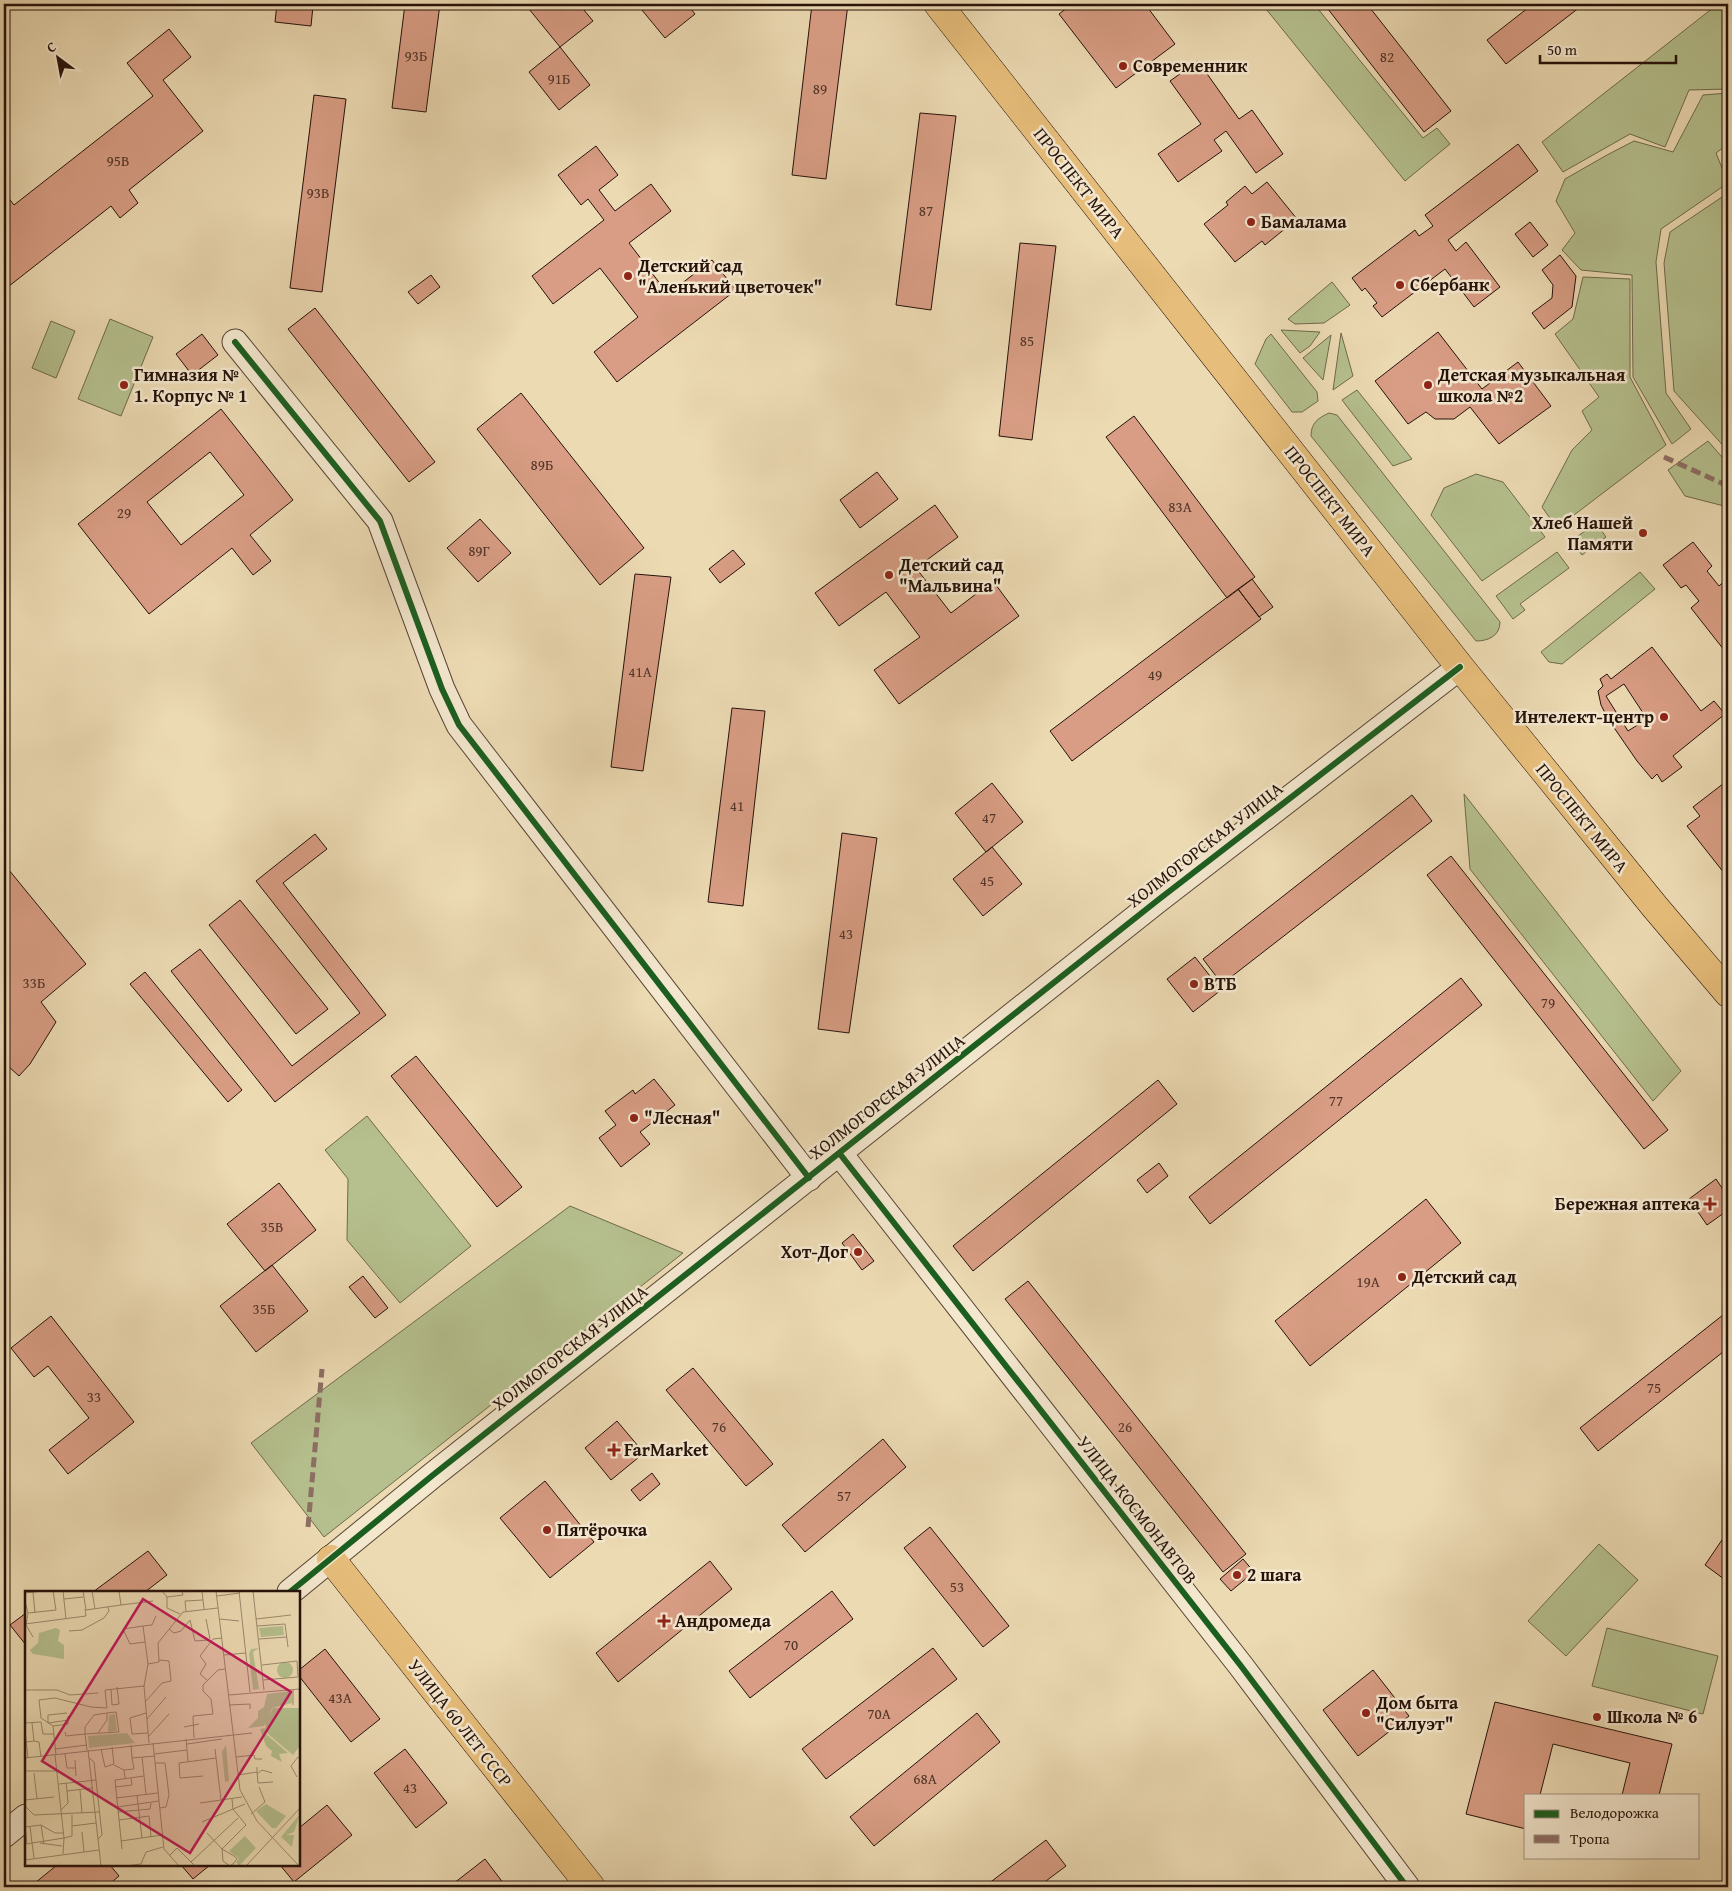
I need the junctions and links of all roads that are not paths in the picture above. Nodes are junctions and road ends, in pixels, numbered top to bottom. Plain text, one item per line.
1 (938, 4) edge
2 (235, 342) dead end
3 (1460, 667) junction
4 (1728, 993) edge
5 (840, 1154) junction
6 (808, 1178) junction
7 (331, 1559) junction
8 (291, 1591) edge
9 (25, 1818) edge
10 (4, 1835) edge
11 (591, 1887) edge
12 (1407, 1887) edge

1 - 3 main road, ПРОСПЕКТ МИРА
2 - 6 street
3 - 4 main road, ПРОСПЕКТ МИРА
3 - 5 street, ХОЛМОГОРСКАЯ УЛИЦА
5 - 6 street, ХОЛМОГОРСКАЯ УЛИЦА
5 - 12 street, УЛИЦА КОСМОНАВТОВ
6 - 7 street, ХОЛМОГОРСКАЯ УЛИЦА
7 - 8 street, ХОЛМОГОРСКАЯ УЛИЦА
7 - 11 main road, УЛИЦА 60 ЛЕТ СССР
9 - 10 street

